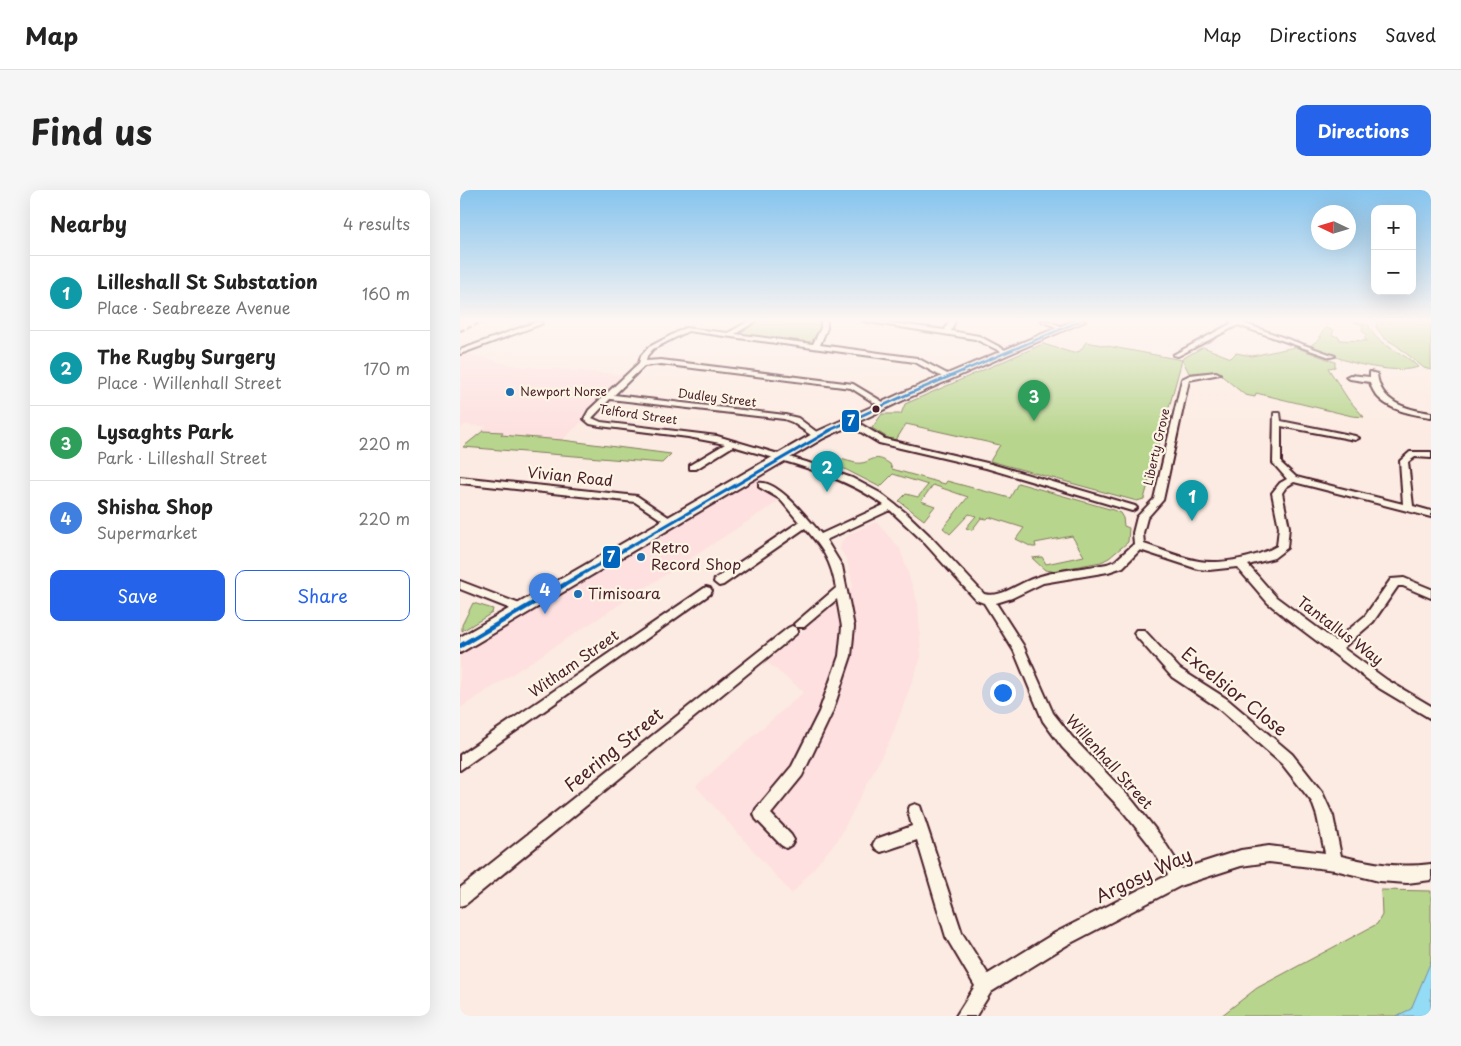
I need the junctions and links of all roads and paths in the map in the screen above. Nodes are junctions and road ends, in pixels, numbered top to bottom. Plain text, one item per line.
1 (643, 360) edge
2 (914, 360) edge
3 (989, 360) edge
4 (642, 364) junction
5 (1216, 374) dead end
6 (949, 377) junction
7 (1350, 377) dead end
8 (609, 397) junction
9 (884, 405) junction
10 (1431, 415) edge
11 (850, 422) junction
12 (818, 436) junction
13 (1354, 438) dead end
14 (732, 443) junction
15 (1431, 455) edge
16 (781, 458) junction
17 (693, 466) dead end
18 (1294, 479) junction
19 (460, 480) edge
20 (762, 485) dead end
21 (890, 506) junction
22 (1132, 508) dead end
23 (1408, 508) junction
24 (1431, 514) edge
25 (671, 522) junction
26 (806, 522) junction
27 (820, 539) junction
28 (1139, 546) junction
29 (1240, 562) junction
30 (719, 582) dead end
31 (460, 585) edge
32 (841, 590) junction
33 (706, 591) dead end
34 (1431, 594) edge
35 (989, 600) junction
36 (521, 609) junction
37 (1140, 633) dead end
38 (460, 646) edge
39 (1336, 648) junction
40 (1431, 713) edge
41 (460, 763) edge
42 (916, 811) dead end
43 (922, 831) junction
44 (786, 840) dead end
45 (881, 844) dead end
46 (1335, 862) junction
47 (1431, 872) edge
48 (1179, 878) junction
49 (460, 898) edge
50 (984, 986) junction
51 (965, 1016) edge

1 - 4 street, Telford Street
2 - 6 street
3 - 6 street
4 - 8 street, Telford Street
4 - 9 street
5 - 28 street, Liberty Grove
6 - 9 street
7 - 10 street
8 - 12 street, Dudley Street
8 - 14 street, Telford Street
9 - 11 street
11 - 12 street
11 - 22 street
12 - 16 street
13 - 18 street
14 - 16 street, Telford Street
14 - 17 street
15 - 23 street
16 - 21 street, Willenhall Street
16 - 25 street
18 - 23 street
18 - 29 street
19 - 25 street, Vivian Road
20 - 26 street
21 - 27 street
21 - 35 street, Willenhall Street
23 - 24 street
25 - 36 street
26 - 27 street
26 - 30 street
27 - 32 street
28 - 29 street
28 - 35 street
29 - 39 street, Tantallus Way
31 - 36 street
32 - 44 street
32 - 49 street, Feering Street
33 - 41 street, Witham Street
34 - 39 street
35 - 48 street, Willenhall Street
36 - 38 street
37 - 46 street, Excelsior Close
39 - 40 street, Tantallus Way
42 - 43 street
43 - 45 street
43 - 50 street
46 - 47 street, Argosy Way
46 - 48 street, Argosy Way
48 - 50 street, Argosy Way
50 - 51 street, Argosy Way

